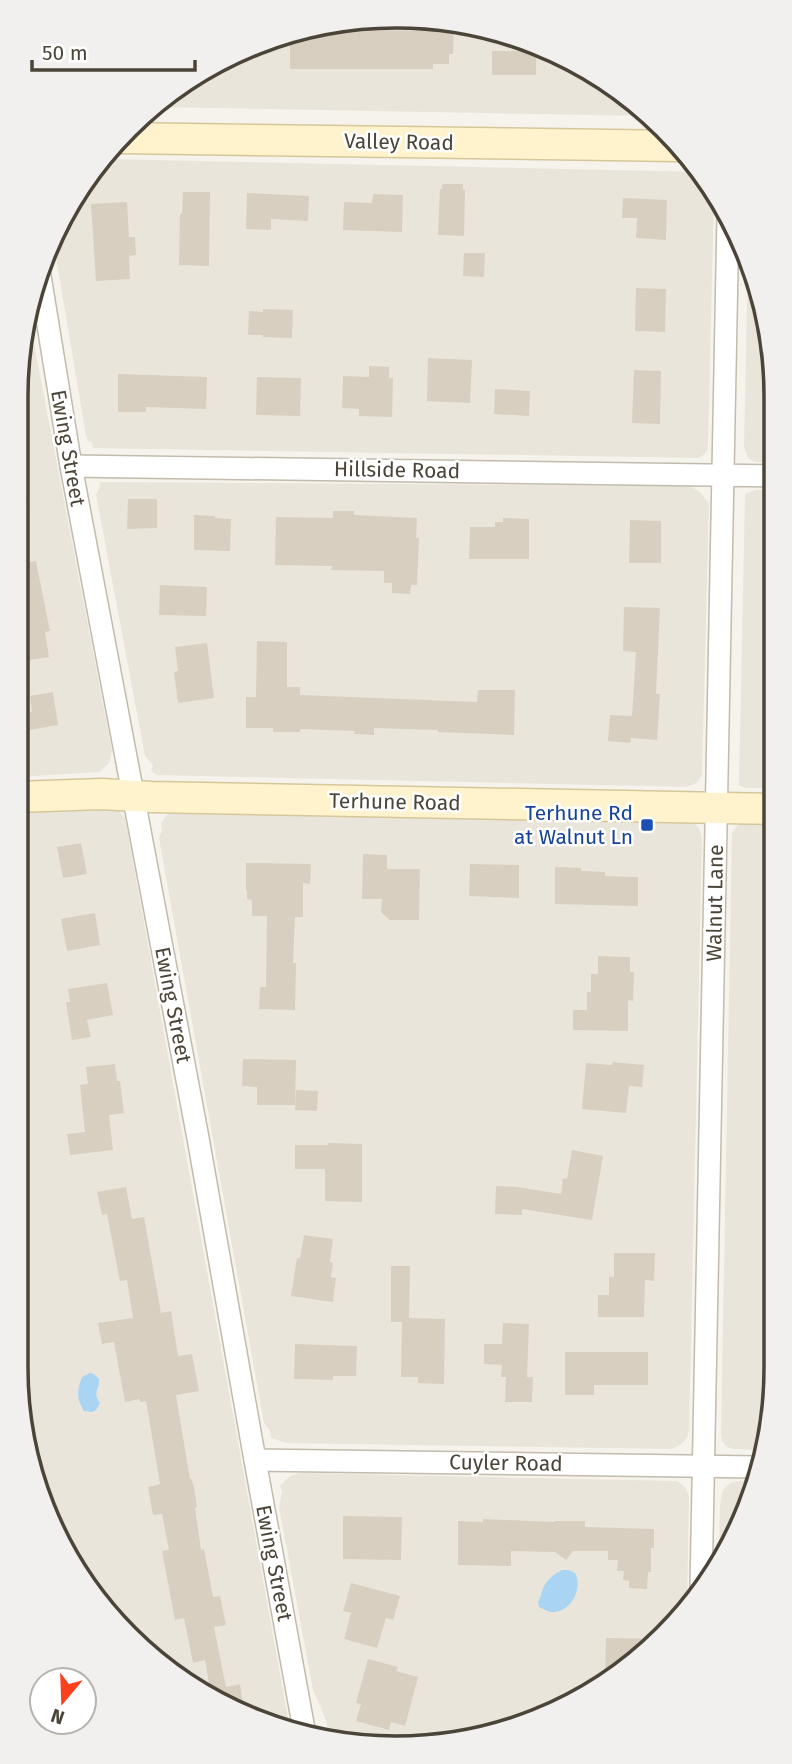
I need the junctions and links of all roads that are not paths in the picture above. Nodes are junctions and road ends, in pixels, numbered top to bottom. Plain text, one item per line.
1 (134, 138) edge
2 (666, 146) edge
3 (728, 237) edge
4 (43, 294) edge
5 (71, 466) junction
6 (724, 475) junction
7 (764, 476) edge
8 (132, 796) junction
9 (28, 797) edge
10 (717, 808) junction
11 (764, 810) edge
12 (255, 1460) junction
13 (703, 1466) junction
14 (750, 1467) edge
15 (701, 1573) edge
16 (303, 1723) edge

1 - 2 street, Valley Road
3 - 6 street, Walnut Lane
4 - 5 street, Ewing Street
5 - 6 street, Hillside Road
5 - 8 street, Ewing Street
6 - 7 street, Hillside Road
6 - 10 street, Walnut Lane
8 - 9 street, Terhune Road
8 - 10 street, Terhune Road
8 - 12 street, Ewing Street
10 - 11 street, Terhune Road
10 - 13 street, Walnut Lane
12 - 13 street, Cuyler Road
12 - 16 street, Ewing Street
13 - 14 street, Cuyler Road
13 - 15 street, Walnut Lane

